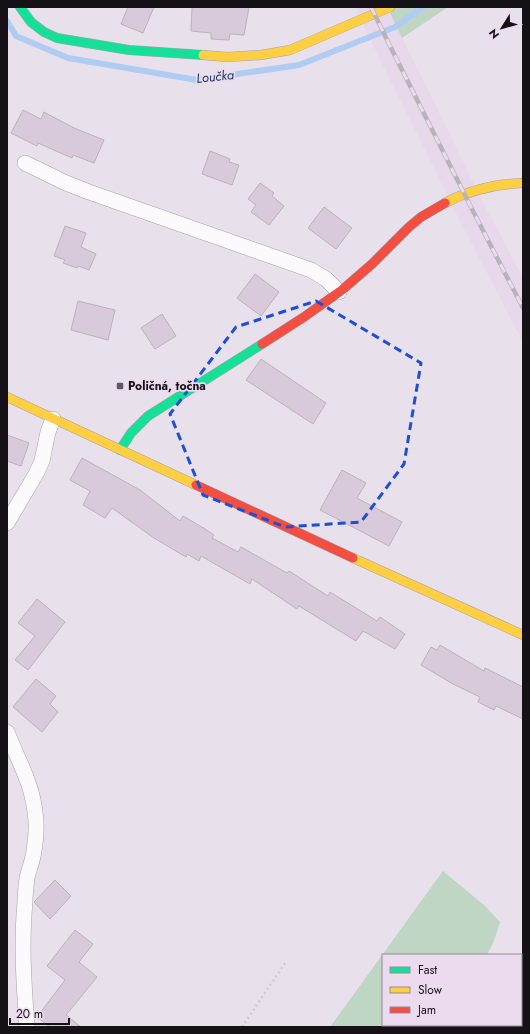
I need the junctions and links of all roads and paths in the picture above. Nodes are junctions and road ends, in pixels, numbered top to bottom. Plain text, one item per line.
1 (20, 7) edge
2 (390, 7) edge
3 (25, 163) dead end
4 (523, 183) edge
5 (339, 292) junction
6 (7, 397) edge
7 (53, 419) junction
8 (120, 450) junction
9 (7, 523) edge
10 (523, 635) edge
11 (7, 732) edge
12 (285, 962) dead end
13 (27, 1027) edge
14 (242, 1027) edge

1 - 2 street
3 - 5 street
4 - 5 street
5 - 8 street
6 - 7 street
7 - 8 street
7 - 9 street
8 - 10 street
11 - 13 street
12 - 14 path

